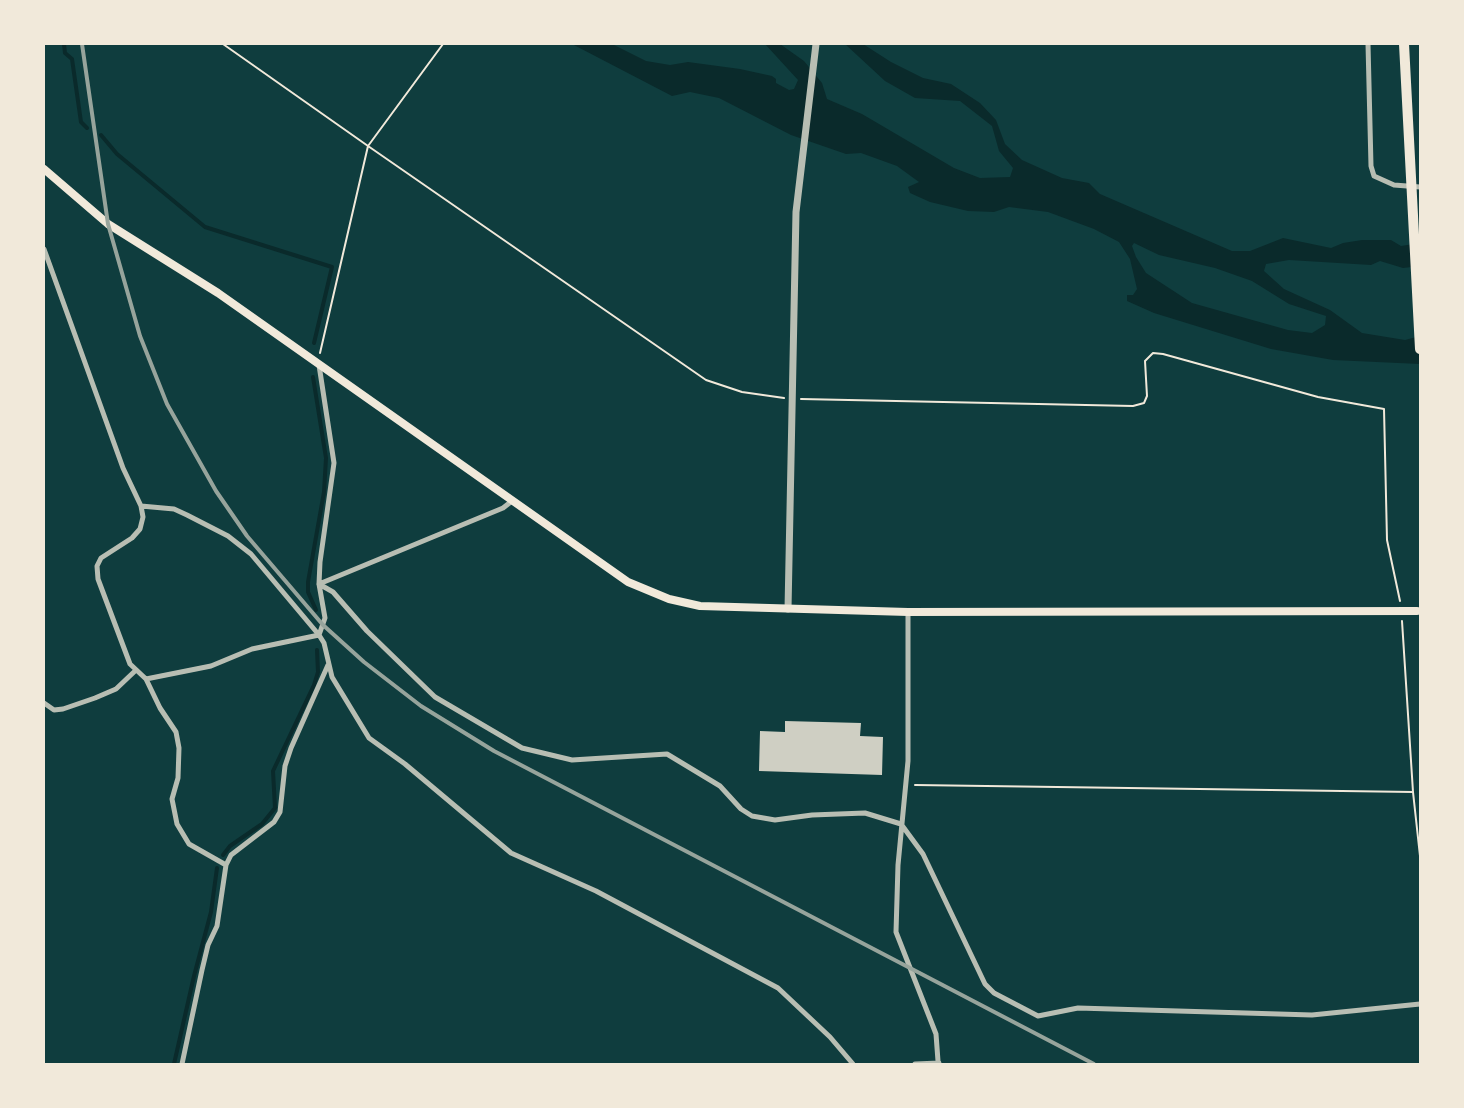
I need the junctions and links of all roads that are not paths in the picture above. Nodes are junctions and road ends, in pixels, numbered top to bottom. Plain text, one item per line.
1 (816, 44) edge
2 (1368, 44) edge
3 (1404, 44) edge
4 (44, 169) edge
5 (1420, 187) edge
6 (44, 249) edge
7 (1420, 349) edge
8 (319, 365) junction
9 (512, 501) junction
10 (141, 506) junction
11 (319, 584) junction
12 (788, 609) junction
13 (1418, 611) dead end
14 (908, 612) junction
15 (319, 635) junction
16 (328, 666) junction
17 (135, 672) junction
18 (146, 679) junction
19 (44, 703) edge
20 (901, 824) junction
21 (226, 865) junction
22 (1420, 1004) edge
23 (938, 1063) edge
24 (182, 1065) edge
25 (853, 1065) edge
26 (915, 1065) edge

1 - 12 street
2 - 5 street
3 - 7 highway
4 - 8 main road
6 - 10 street
8 - 9 main road
8 - 11 street
9 - 11 street
9 - 12 main road
10 - 15 street
10 - 17 street
11 - 15 street
11 - 20 street
12 - 14 main road
13 - 14 main road
14 - 20 street
15 - 16 street
15 - 18 street
16 - 21 street
16 - 25 street
17 - 18 street
17 - 19 street
18 - 21 street
20 - 22 street
20 - 23 street
21 - 24 street
23 - 26 street

